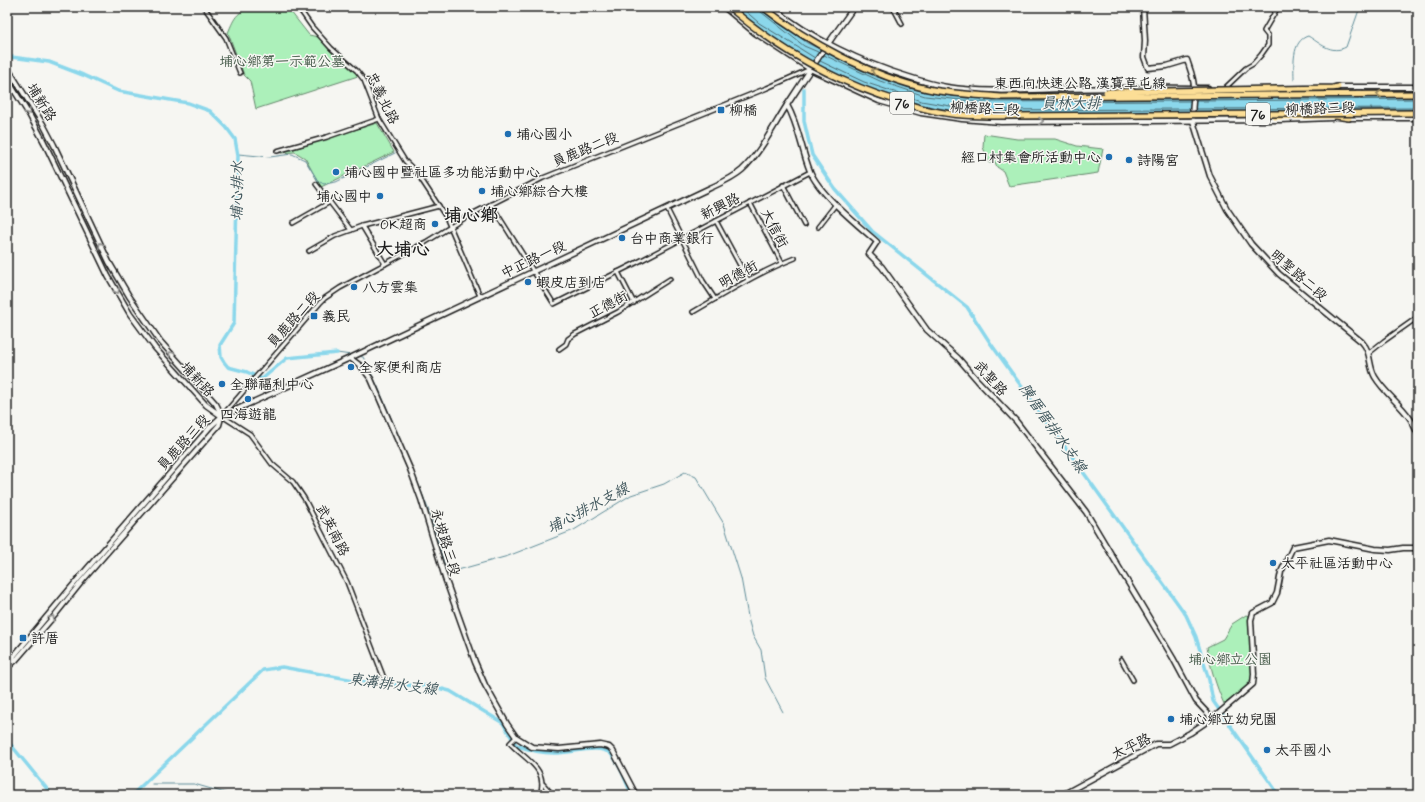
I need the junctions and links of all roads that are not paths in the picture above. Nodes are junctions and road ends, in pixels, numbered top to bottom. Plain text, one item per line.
1 (204, 7) edge
2 (298, 7) edge
3 (724, 7) edge
4 (729, 7) edge
5 (763, 7) edge
6 (772, 7) edge
7 (854, 7) edge
8 (894, 7) edge
9 (1143, 7) edge
10 (1278, 7) edge
11 (902, 24) dead end
12 (828, 43) junction
13 (7, 68) edge
14 (810, 69) junction
15 (240, 73) dead end
16 (7, 79) edge
17 (1338, 87) junction
18 (1418, 87) edge
19 (1194, 88) junction
20 (1225, 88) junction
21 (1418, 94) edge
22 (1070, 96) junction
23 (787, 105) junction
24 (1418, 113) edge
25 (1099, 116) junction
26 (1349, 118) junction
27 (1418, 118) edge
28 (379, 119) junction
29 (1193, 121) junction
30 (277, 151) dead end
31 (810, 172) junction
32 (316, 184) dead end
33 (783, 185) junction
34 (330, 202) junction
35 (750, 203) junction
36 (491, 204) junction
37 (836, 204) junction
38 (439, 206) junction
39 (667, 208) junction
40 (716, 220) junction
41 (293, 223) dead end
42 (804, 225) dead end
43 (362, 226) junction
44 (818, 227) dead end
45 (451, 228) junction
46 (351, 230) junction
47 (682, 238) junction
48 (309, 251) dead end
49 (795, 258) dead end
50 (782, 263) junction
51 (385, 264) junction
52 (534, 271) junction
53 (618, 272) junction
54 (670, 279) dead end
55 (748, 280) junction
56 (480, 296) junction
57 (715, 299) junction
58 (634, 303) junction
59 (693, 312) dead end
60 (1418, 317) edge
61 (559, 349) dead end
62 (1369, 353) junction
63 (350, 358) junction
64 (222, 416) junction
65 (1418, 434) edge
66 (1418, 548) edge
67 (7, 650) edge
68 (14, 658) junction
69 (1121, 659) dead end
70 (7, 662) edge
71 (7, 668) edge
72 (1133, 680) dead end
73 (384, 681) dead end
74 (1212, 718) junction
75 (516, 737) junction
76 (543, 784) junction
77 (540, 795) edge
78 (553, 795) edge
79 (636, 795) edge
80 (1062, 795) edge

1 - 15 street
2 - 28 street, 忠義北路
3 - 14 street, 柳橋路三段
4 - 25 highway, 76, bridge
22 -> 5 highway, 東西向快速公路 漢寶草屯線 / 76, bridge
6 - 12 street, 柳橋路三段
7 - 12 street, 中正路一段
8 - 11 street
9 - 19 street
10 - 20 street
12 - 14 street, 中正路一段
19 -> 12 street, 柳橋路三段
64 -> 13 street, 埔新路
14 - 23 street, 中正路一段
14 -> 29 street, 柳橋路三段
14 - 36 street, 員鹿路二段
16 -> 64 street, 埔新路
17 - 18 street, 柳橋路三段
17 - 20 street, 柳橋路三段
17 - 22 highway, bridge
19 - 20 street, 柳橋路三段
19 - 29 street, 明聖路二段
21 -> 22 highway, 東西向快速公路 漢寶草屯線 / 76, bridge
23 - 31 street, 武聖路
23 - 39 street, 中正路一段
24 - 25 highway, 76, bridge
25 - 26 highway, bridge
26 - 27 street, 柳橋路三段
26 - 29 street, 柳橋路三段
28 - 30 street
28 - 38 street, 忠義北路
29 - 62 street, 明聖路二段
31 - 33 street, 新興路
31 - 37 street, 武聖路
32 - 34 street
33 - 35 street, 新興路
33 - 42 street
34 - 41 street
34 - 46 street
35 - 40 street, 新興路
35 - 50 street, 大信街
36 - 45 street, 員鹿路二段
36 - 52 street
37 - 44 street
37 - 74 street, 武聖路
38 - 43 street
38 - 45 street, 忠義北路
39 - 47 street
39 - 52 street, 中正路一段
40 - 47 street, 新興路
40 - 55 street
43 - 46 street
43 - 51 street
45 - 51 street, 員鹿路二段
45 - 56 street, 忠義北路
46 - 48 street
47 - 53 street, 新興路
47 - 57 street
49 - 50 street, 明德街
50 - 55 street, 明德街
51 - 64 street, 員鹿路二段
52 - 53 street, 新興路
52 - 56 street, 中正路一段
53 - 58 street
54 - 58 street, 正德街
55 - 57 street, 明德街
56 - 63 street, 中正路一段
57 - 59 street, 明德街
58 - 61 street, 正德街
60 - 62 street
62 - 65 street, 明聖路二段
63 - 64 street, 中正路一段
63 - 75 street, 永坡路三段
64 - 68 street, 員鹿路三段
64 - 73 street, 武英南路
66 - 74 street, 太平路
67 - 68 street
68 - 70 street, 員鹿路三段
68 - 71 street, 員鹿路三段
69 - 72 street
74 - 80 street, 太平路
75 - 76 street
75 - 79 street
76 - 77 street
76 - 78 street

